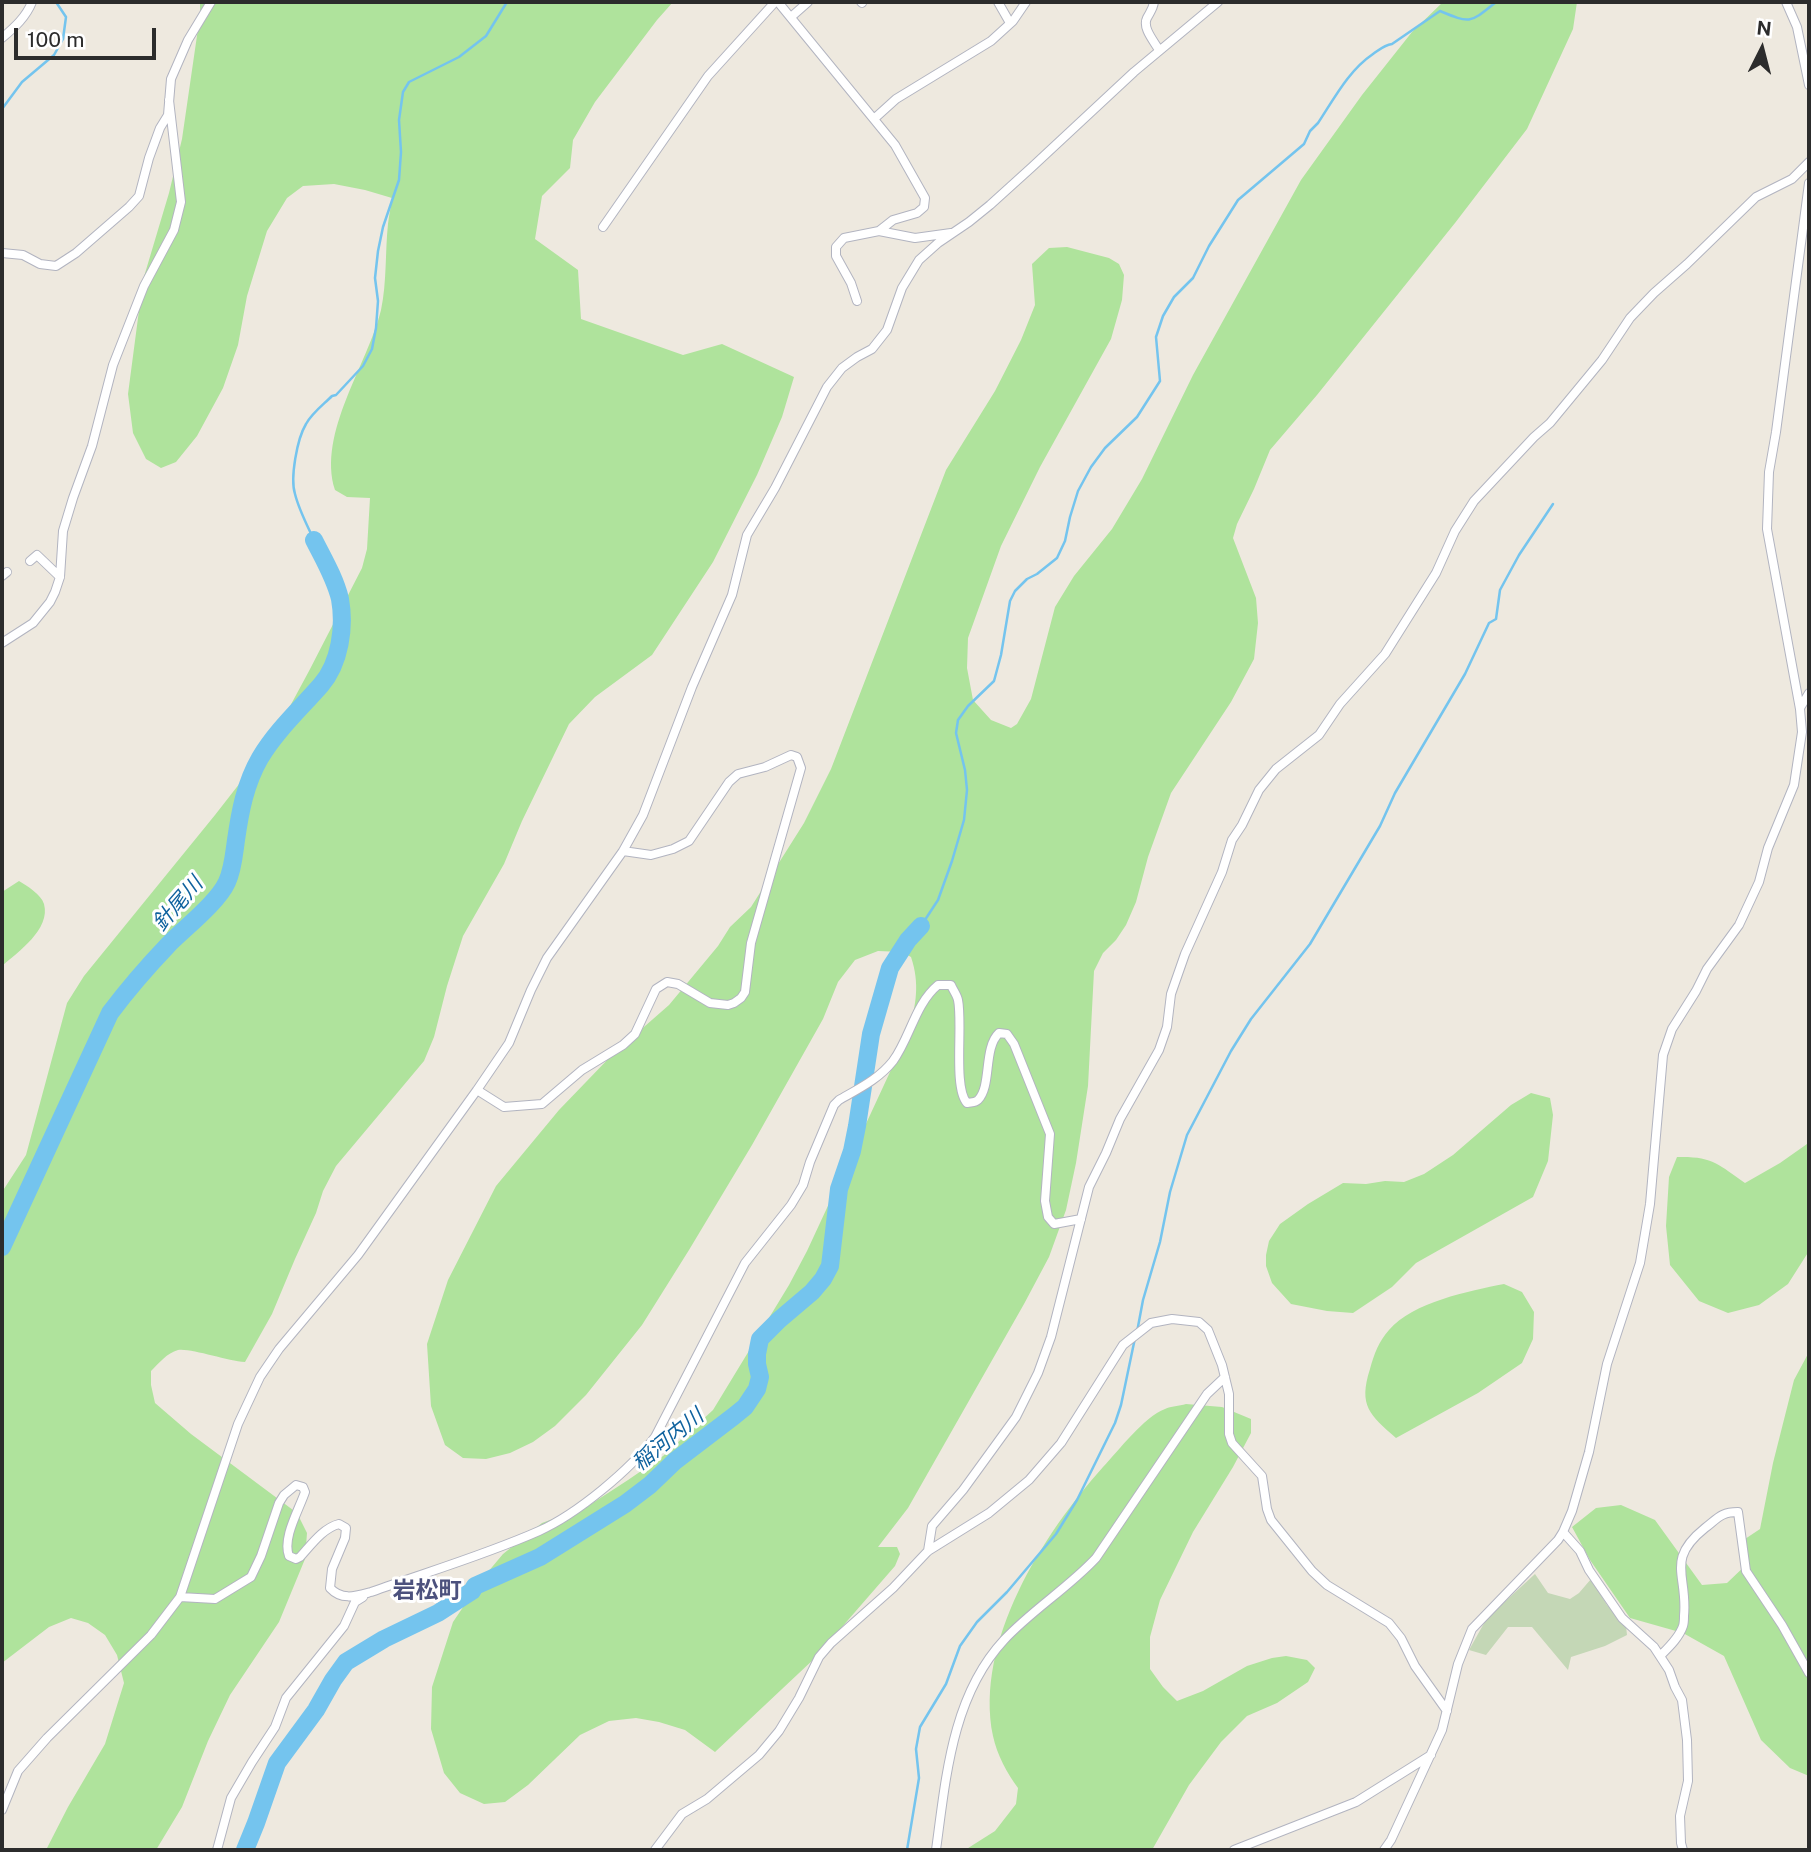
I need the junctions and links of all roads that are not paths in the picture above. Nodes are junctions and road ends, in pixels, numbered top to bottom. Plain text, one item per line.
1 (32, 2) edge
2 (211, 2) edge
3 (777, 2) edge
4 (808, 2) edge
5 (998, 2) edge
6 (1026, 2) edge
7 (1154, 2) edge
8 (1218, 2) edge
9 (1786, 2) edge
10 (791, 17) junction
11 (1010, 23) junction
12 (2, 38) edge
13 (1159, 50) junction
14 (1809, 85) edge
15 (169, 100) junction
16 (875, 118) junction
17 (1809, 162) edge
18 (1809, 183) edge
19 (603, 227) dead end
20 (879, 231) junction
21 (954, 232) junction
22 (2, 253) edge
23 (857, 301) dead end
24 (30, 561) dead end
25 (60, 577) junction
26 (2, 643) edge
27 (1809, 693) edge
28 (1800, 709) junction
29 (623, 851) junction
30 (477, 1090) junction
31 (1081, 1219) junction
32 (1225, 1377) junction
33 (1563, 1532) junction
34 (928, 1551) junction
35 (372, 1592) junction
36 (180, 1597) junction
37 (1660, 1656) junction
38 (1809, 1672) edge
39 (1447, 1711) junction
40 (1431, 1755) junction
41 (2, 1810) edge
42 (217, 1850) edge
43 (655, 1850) edge
44 (936, 1850) edge
45 (1234, 1850) edge
46 (1384, 1850) edge
47 (1683, 1850) edge

1 - 12 street
2 - 15 street
3 - 10 street
3 - 19 street
4 - 10 street
5 - 11 street
6 - 11 street
7 - 13 street
8 - 13 street
9 - 14 street
10 - 16 street
11 - 16 street
13 - 21 street
15 - 22 street
15 - 25 street
16 - 20 street
17 - 31 street
18 - 28 street
20 - 21 street
20 - 23 street
21 - 29 street
24 - 25 street
25 - 26 street
27 - 28 street
28 - 33 street
29 - 30 street
29 - 30 street
30 - 36 street
31 - 34 street
31 - 35 street
32 - 34 street
32 - 39 street
32 - 44 street
33 - 37 street
33 - 39 street
34 - 43 street
35 - 36 street
35 - 42 street
36 - 41 street
37 - 38 street
37 - 47 street
39 - 40 street
40 - 45 street
40 - 46 street

